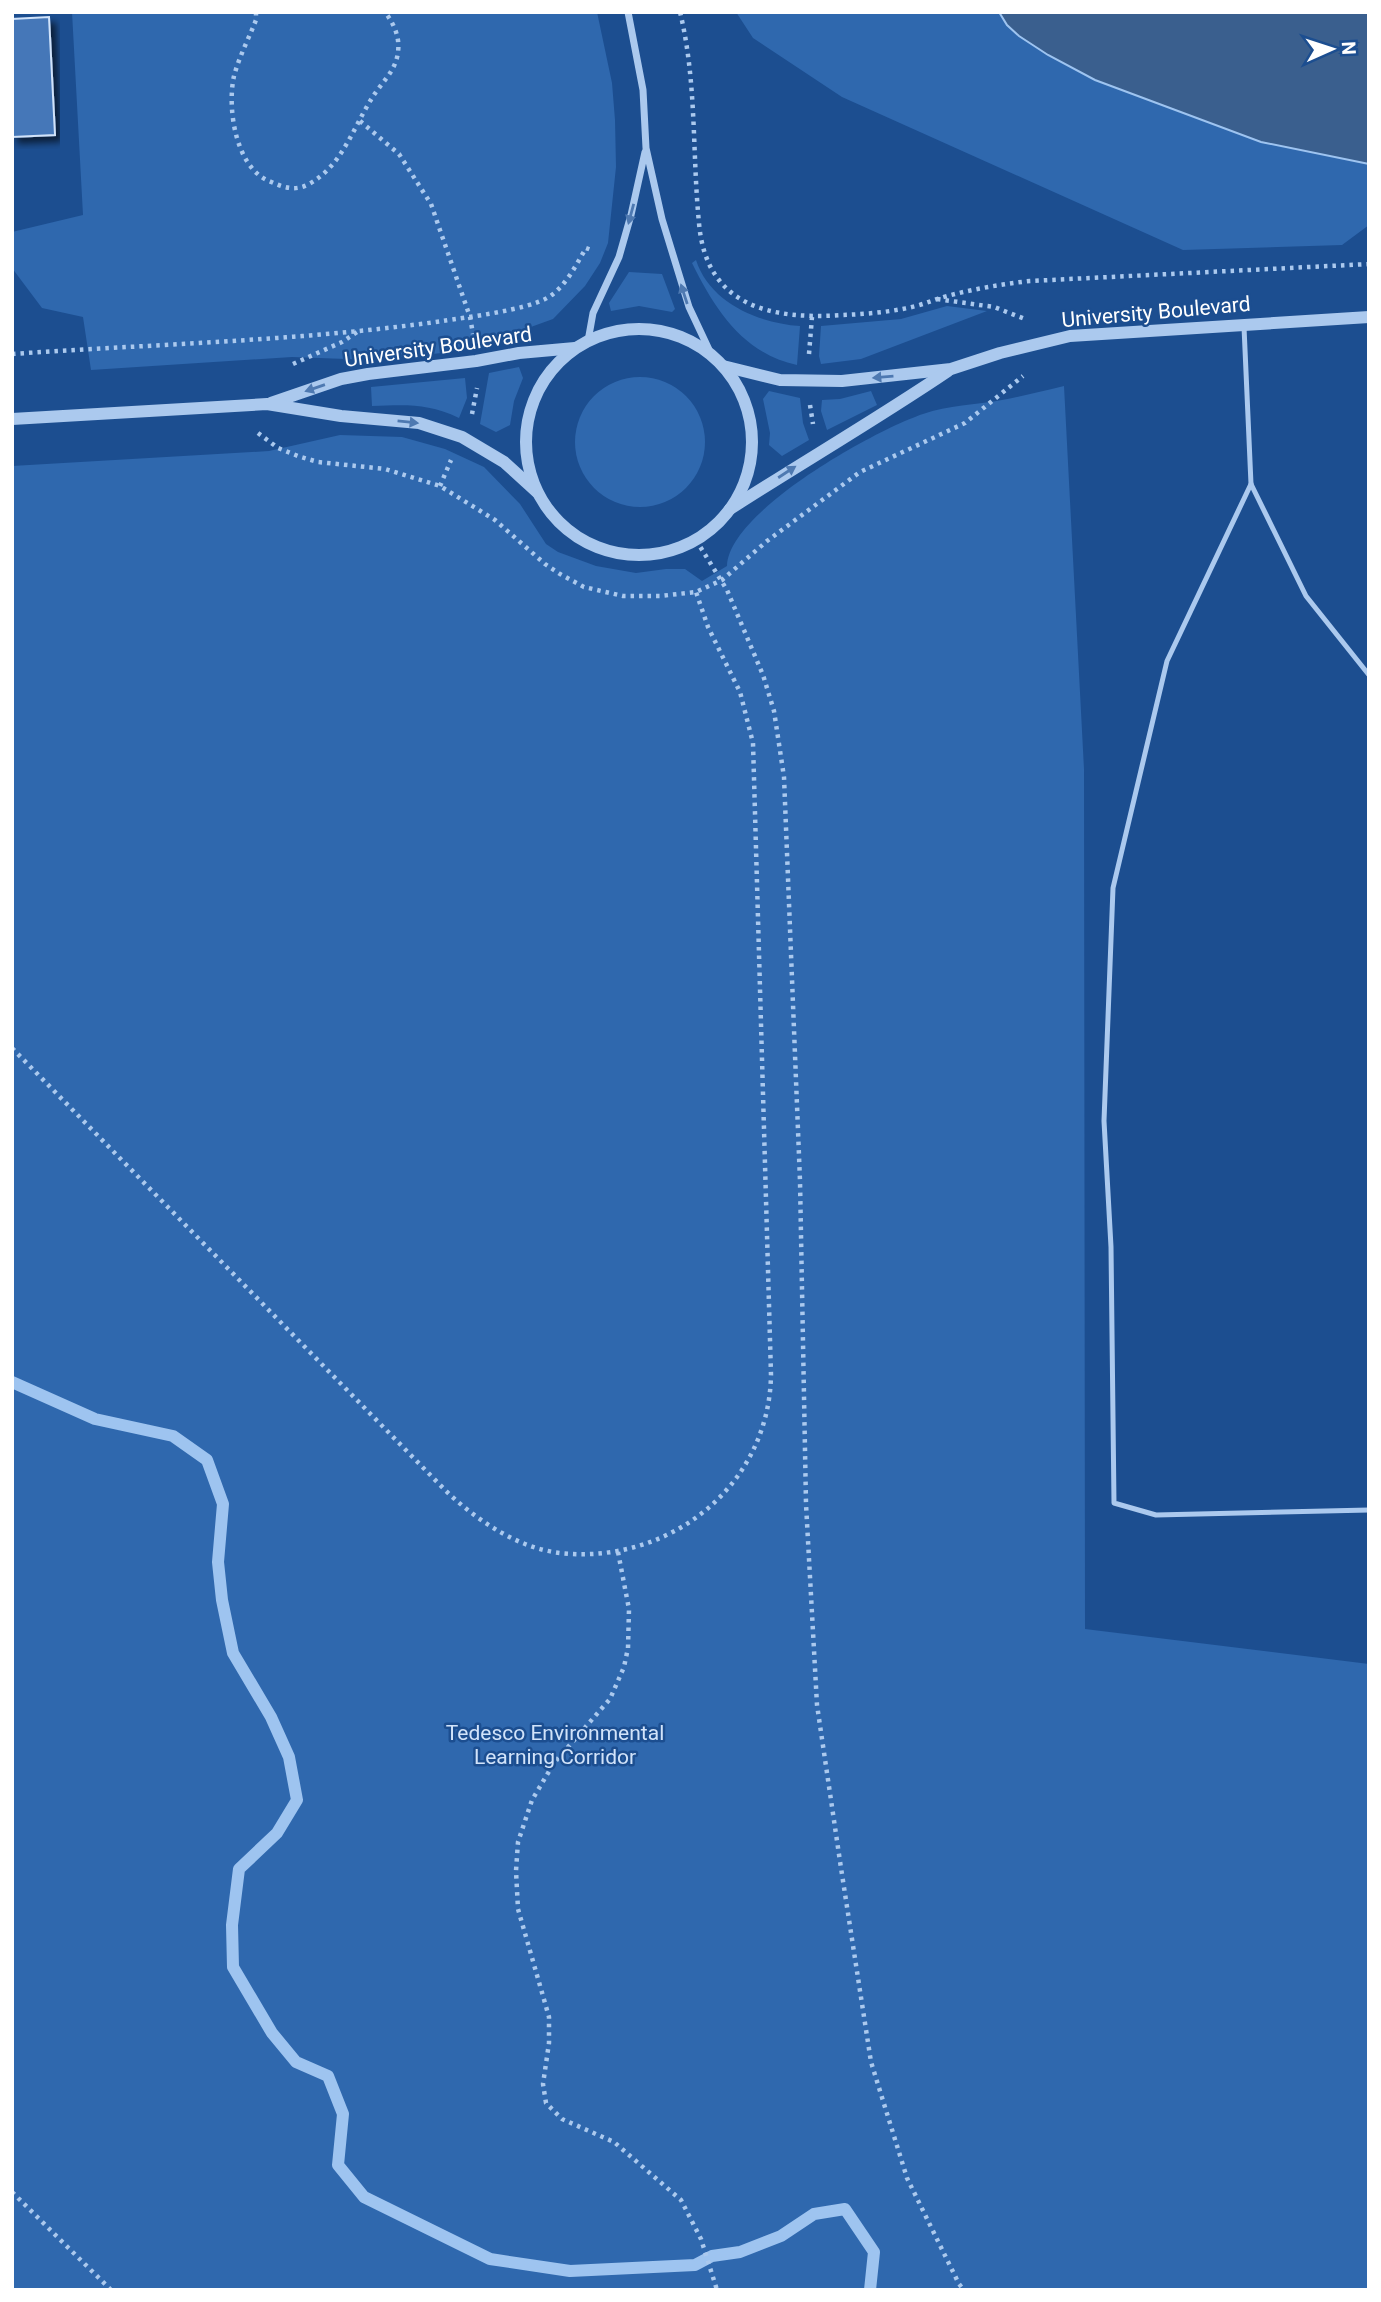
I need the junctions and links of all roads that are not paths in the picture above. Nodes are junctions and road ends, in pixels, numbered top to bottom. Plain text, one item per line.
1 (628, 12) edge
2 (646, 148) junction
3 (1369, 317) edge
4 (1244, 324) junction
5 (587, 341) junction
6 (576, 348) junction
7 (712, 356) junction
8 (723, 366) junction
9 (951, 369) junction
10 (267, 404) junction
11 (12, 419) edge
12 (1251, 484) junction
13 (538, 492) junction
14 (730, 509) junction
15 (1369, 675) edge
16 (1369, 1510) edge

1 - 2 street
2 -> 5 street
7 -> 2 street
3 - 4 street, University Boulevard
4 - 9 street, University Boulevard
4 - 12 lane
5 - 6 street
5 - 7 street
6 -> 10 street, University Boulevard
6 - 13 street
7 - 8 street
9 -> 8 street, University Boulevard
8 - 14 street
14 -> 9 street, University Boulevard
10 - 11 street, University Boulevard
10 -> 13 street, University Boulevard
12 - 15 lane
12 - 16 lane
13 - 14 street

